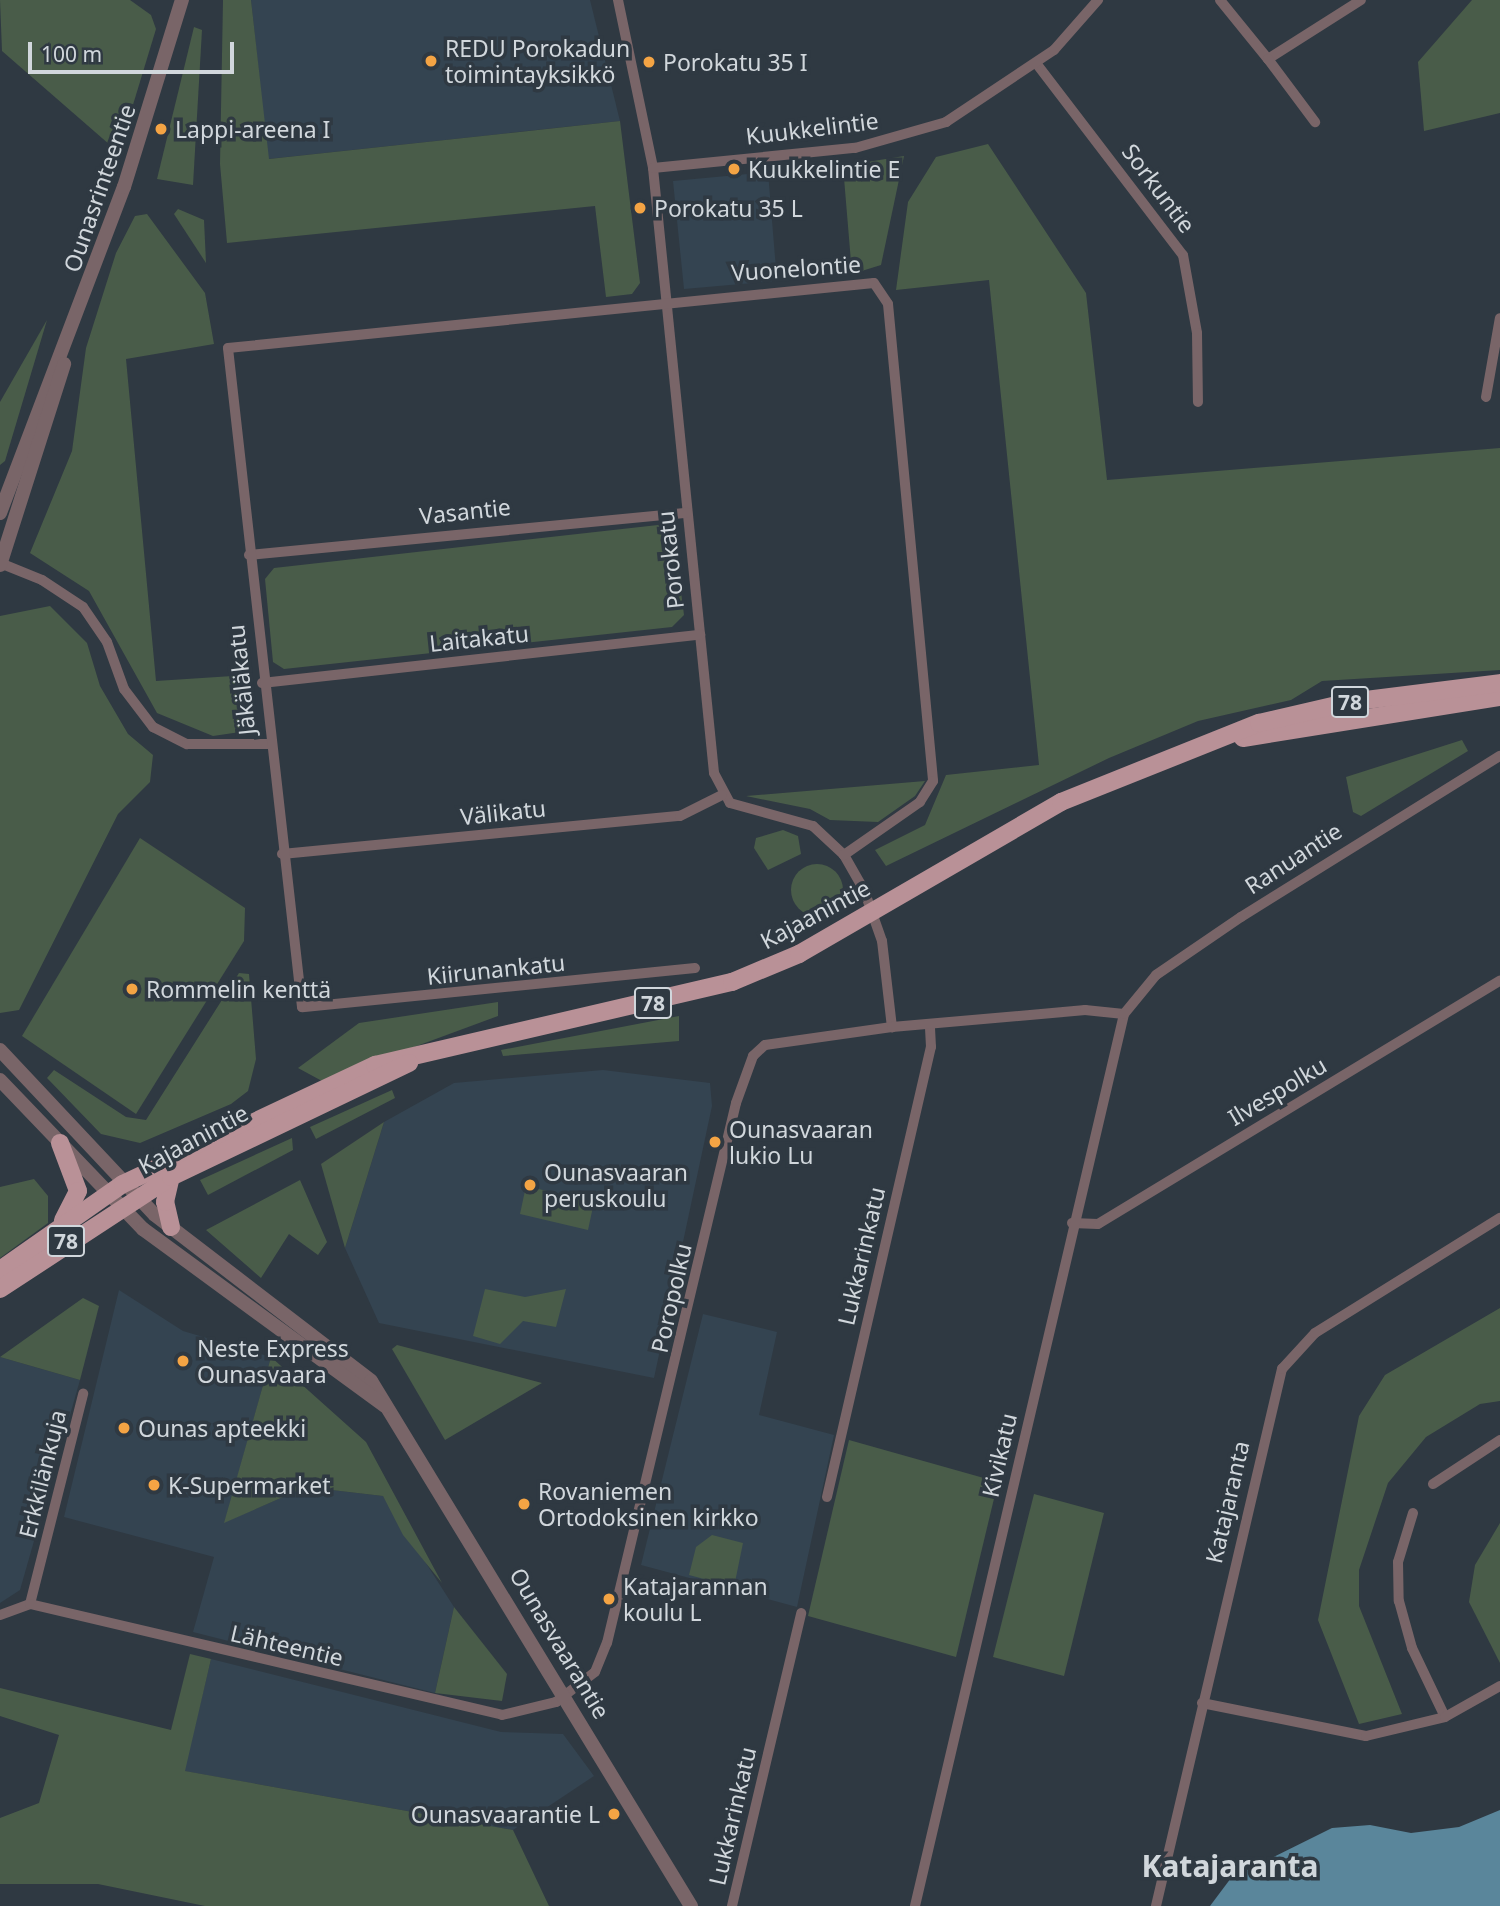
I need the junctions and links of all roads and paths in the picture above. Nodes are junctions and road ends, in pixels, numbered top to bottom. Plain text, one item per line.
1 (183, 0) edge
2 (618, 0) edge
3 (1098, 0) edge
4 (1220, 0) edge
5 (1361, 0) edge
6 (1268, 58) junction
7 (1036, 63) junction
8 (1315, 122) dead end
9 (653, 168) junction
10 (666, 300) junction
11 (1500, 318) edge
12 (228, 348) joint
13 (67, 349) junction
14 (1486, 397) dead end
15 (1199, 402) dead end
16 (0, 513) edge
17 (687, 513) junction
18 (249, 555) junction
19 (0, 564) edge
20 (700, 635) junction
21 (1500, 682) edge
22 (262, 683) junction
23 (1500, 697) edge
24 (1205, 743) junction
25 (269, 744) junction
26 (1500, 756) edge
27 (722, 795) junction
28 (282, 854) junction
29 (844, 855) junction
30 (872, 913) junction
31 (695, 968) dead end
32 (1500, 981) edge
33 (302, 1007) joint
34 (1124, 1014) junction
35 (930, 1025) junction
36 (892, 1027) junction
37 (0, 1050) edge
38 (421, 1056) junction
39 (0, 1080) edge
40 (60, 1143) junction
41 (171, 1177) junction
42 (130, 1191) junction
43 (114, 1201) junction
44 (1500, 1218) edge
45 (60, 1223) junction
46 (1072, 1223) junction
47 (171, 1227) junction
48 (0, 1270) edge
49 (0, 1289) edge
50 (83, 1394) dead end
51 (385, 1406) junction
52 (1500, 1440) edge
53 (1433, 1483) dead end
54 (827, 1497) dead end
55 (1413, 1513) dead end
56 (30, 1604) junction
57 (801, 1613) dead end
58 (0, 1615) edge
59 (1500, 1686) edge
60 (564, 1696) junction
61 (1202, 1703) junction
62 (1445, 1717) junction
63 (691, 1906) edge
64 (732, 1906) edge
65 (915, 1906) edge
66 (1156, 1906) edge

1 - 13 street, Ounasrinteentie
2 - 9 street, Porokatu
3 - 7 street, Kuukkelintie
4 - 6 street
5 - 6 street
6 - 8 street
7 - 9 street, Kuukkelintie
7 - 15 street, Sorkuntie
9 - 10 street, Porokatu
10 - 12 street, Vuonelontie
10 - 17 street, Porokatu
10 - 29 street, Vuonelontie
11 - 14 street
12 - 18 street, Jäkäläkatu
13 - 16 street, Ounasrinteentie
13 - 19 street, Ounasrinteentie
17 - 18 street, Vasantie
17 - 20 street, Porokatu
18 - 22 street, Jäkäläkatu
19 - 25 street
20 - 22 street, Laitakatu
20 - 27 street, Porokatu
21 - 24 main road, Kajaanintie / 78
22 - 25 street, Jäkäläkatu
23 - 24 main road, Kajaanintie / 78
24 - 30 main road, Kajaanintie / 78
25 - 28 street, Jäkäläkatu
26 - 34 street, Ranuantie
27 - 28 street, Välikatu
27 - 29 street
28 - 33 street, Jäkäläkatu
29 - 30 street
30 - 36 street
30 - 38 main road, Kajaanintie / 78
31 - 33 street, Kiirunankatu
32 - 46 street, Ilvespolku
34 - 35 street, Poropolku
34 - 46 street, Kivikatu
35 - 36 street, Poropolku
35 - 54 street, Lukkarinkatu
36 - 60 street, Poropolku
37 - 42 street
38 - 41 main road, Kajaanintie / 78
38 - 42 main road, Kajaanintie / 78
39 - 40 street
40 - 43 street
40 - 45 main road
41 - 42 main road, Kajaanintie / 78
41 - 47 main road
42 - 43 main road, Kajaanintie / 78
42 - 47 street, Ounasvaarantie
43 - 45 main road, Kajaanintie / 78
43 - 49 main road, Kajaanintie / 78
43 - 51 street, Ounasvaarantie
44 - 61 street, Katajaranta
45 - 48 main road, Kajaanintie / 78
46 - 65 street, Kivikatu
47 - 51 street, Ounasvaarantie
50 - 56 street, Erkkilänkuja
51 - 60 street, Ounasvaarantie
52 - 53 street
55 - 62 street
56 - 58 street
56 - 60 street, Lähteentie
57 - 64 street, Lukkarinkatu
59 - 62 street
60 - 63 street, Ounasvaarantie
61 - 62 street
61 - 66 street, Katajaranta

